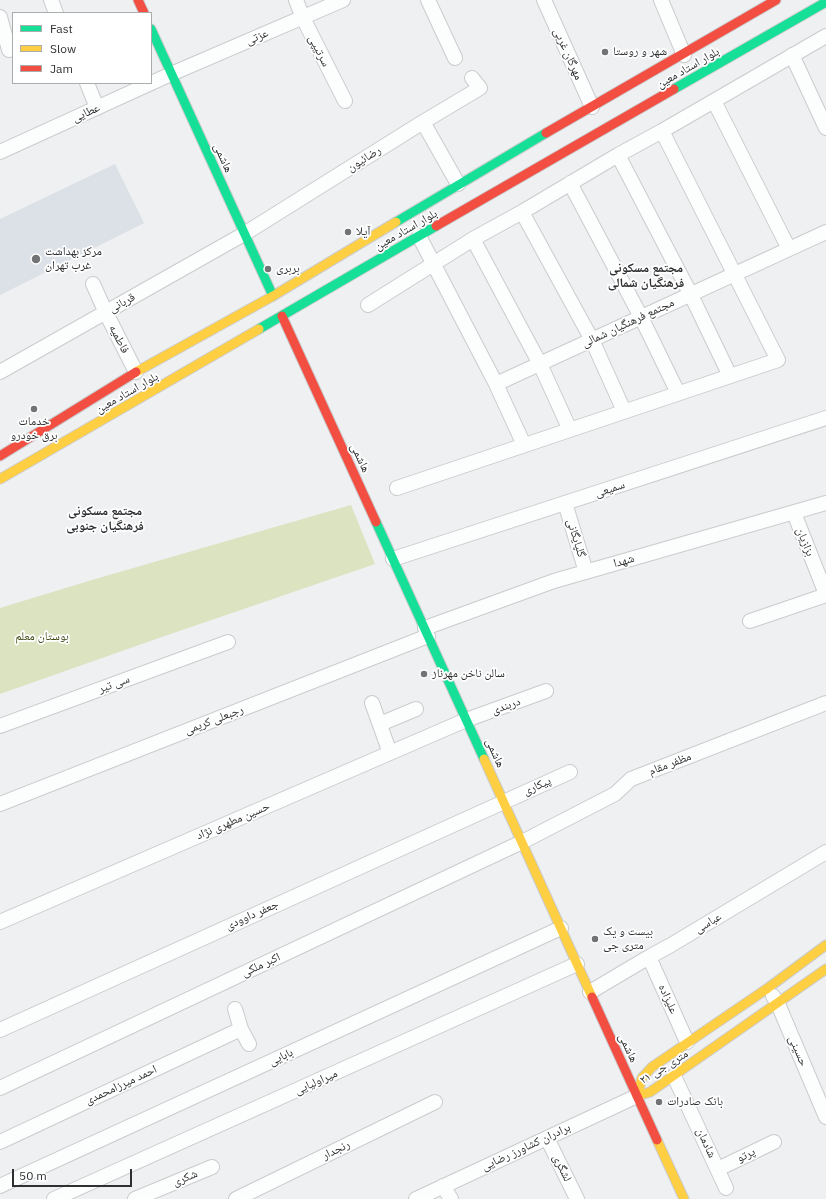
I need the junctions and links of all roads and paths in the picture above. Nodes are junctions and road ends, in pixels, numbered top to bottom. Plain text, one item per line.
1 (51, 0) edge
2 (138, 0) edge
3 (296, 0) edge
4 (343, 0) edge
5 (428, 0) edge
6 (544, 0) edge
7 (661, 0) edge
8 (776, 0) edge
9 (826, 2) edge
10 (798, 5) dead end
11 (56, 12) edge
12 (144, 12) edge
13 (803, 16) junction
14 (0, 18) edge
15 (303, 18) junction
16 (152, 31) edge
17 (826, 36) edge
18 (9, 50) dead end
19 (684, 55) junction
20 (792, 55) junction
21 (455, 58) dead end
22 (171, 74) junction
23 (472, 78) dead end
24 (152, 83) edge
25 (87, 84) edge
26 (149, 84) edge
27 (344, 101) dead end
28 (714, 101) junction
29 (592, 107) junction
30 (97, 108) junction
31 (424, 122) junction
32 (826, 128) edge
33 (662, 131) junction
34 (0, 152) edge
35 (618, 155) junction
36 (570, 183) junction
37 (458, 184) junction
38 (522, 212) junction
39 (826, 232) edge
40 (244, 234) junction
41 (419, 236) junction
42 (474, 239) junction
43 (789, 249) junction
44 (433, 263) junction
45 (734, 274) junction
46 (93, 284) dead end
47 (690, 295) junction
48 (273, 296) junction
49 (368, 305) dead end
50 (106, 313) junction
51 (282, 316) junction
52 (641, 317) junction
53 (592, 340) junction
54 (540, 364) junction
55 (0, 372) edge
56 (136, 372) junction
57 (730, 376) junction
58 (496, 384) junction
59 (678, 393) junction
60 (624, 411) junction
61 (826, 418) edge
62 (570, 430) junction
63 (524, 445) junction
64 (0, 456) edge
65 (0, 479) edge
66 (397, 488) dead end
67 (565, 503) junction
68 (826, 503) edge
69 (794, 513) junction
70 (394, 559) junction
71 (586, 572) junction
72 (826, 594) edge
73 (750, 621) dead end
74 (427, 632) junction
75 (228, 642) dead end
76 (546, 691) dead end
77 (372, 703) dead end
78 (826, 703) edge
79 (416, 709) dead end
80 (466, 720) junction
81 (380, 724) junction
82 (0, 726) edge
83 (390, 753) junction
84 (570, 772) dead end
85 (503, 801) junction
86 (0, 804) edge
87 (522, 842) junction
88 (826, 852) edge
89 (0, 922) edge
90 (561, 928) junction
91 (826, 945) edge
92 (649, 957) junction
93 (577, 964) junction
94 (826, 970) edge
95 (768, 988) junction
96 (590, 992) junction
97 (778, 1004) junction
98 (235, 1010) dead end
99 (241, 1029) junction
100 (0, 1030) edge
101 (686, 1042) junction
102 (249, 1044) dead end
103 (674, 1076) junction
104 (0, 1088) edge
105 (637, 1096) junction
106 (435, 1102) dead end
107 (826, 1117) edge
108 (547, 1138) junction
109 (0, 1142) edge
110 (774, 1142) dead end
111 (212, 1167) dead end
112 (718, 1169) junction
113 (0, 1186) edge
114 (443, 1186) junction
115 (726, 1188) dead end
116 (54, 1199) edge
117 (135, 1199) edge
118 (236, 1199) edge
119 (416, 1199) edge
120 (451, 1199) edge
121 (576, 1199) edge
122 (684, 1199) edge

1 - 11 street
2 - 12 main road
3 - 15 street, سرتیپی
4 - 15 street, عزتی
5 - 21 street
6 - 29 street, مهرگان غربی
7 - 19 street
8 - 19 main road, بلوار استاد معین
9 - 13 main road, بلوار استاد معین
10 - 13 main road
13 - 41 main road, بلوار استاد معین
14 - 18 street
15 - 22 street, عزتی
15 - 27 street, سرتیپی
16 - 22 main road, هاشمی
17 - 20 street
19 - 29 main road, بلوار استاد معین
20 - 28 street
20 - 32 street
22 - 24 street, عطایی
22 - 40 main road, هاشمی
23 - 31 street, رضائیون
25 - 30 street
26 - 30 street, عطایی
28 - 33 street
28 - 43 street
29 - 37 main road, بلوار استاد معین
30 - 34 street, عطایی
31 - 37 street
31 - 40 street, رضائیون
33 - 35 street
33 - 45 street
35 - 36 street
35 - 47 street
36 - 38 street
36 - 52 street
37 - 48 main road, بلوار استاد معین
38 - 42 street
38 - 53 street
39 - 43 street, مجتمع فرهنگیان شمالی
40 - 48 main road, هاشمی
40 - 50 street, قربانی
41 - 44 street
41 - 51 main road, بلوار استاد معین
42 - 44 street
42 - 54 street
43 - 45 street, مجتمع فرهنگیان شمالی
44 - 49 street
44 - 58 street
45 - 47 street, مجتمع فرهنگیان شمالی
45 - 57 street
46 - 50 street, فاطمیه
47 - 52 street, مجتمع فرهنگیان شمالی
47 - 57 street
48 - 56 main road, بلوار استاد معین
50 - 55 street, قربانی
50 - 56 street, فاطمیه
51 - 65 main road, بلوار استاد معین
51 - 70 main road, هاشمی
52 - 53 street, مجتمع فرهنگیان شمالی
52 - 59 street
53 - 54 street, مجتمع فرهنگیان شمالی
53 - 60 street
54 - 58 street, مجتمع فرهنگیان شمالی
54 - 62 street
56 - 64 main road, بلوار استاد معین
57 - 59 street
58 - 63 street
59 - 60 street
60 - 62 street
61 - 67 street, سمیعی
62 - 63 street
63 - 66 street
67 - 70 street, سمیعی
67 - 71 street, گلپایگانی
68 - 69 street, شهدا
69 - 71 street, شهدا
69 - 72 street, بزازیان
70 - 74 main road, هاشمی
71 - 74 street, شهدا
72 - 73 street
74 - 80 main road, هاشمی
74 - 86 street, رجبعلی کریمی
75 - 82 street, سی تیر
76 - 80 street, دربندی
77 - 81 street
78 - 87 street, مظفر مقام
79 - 81 street
80 - 83 street, حسین مطهری نژاد
80 - 85 main road, هاشمی
81 - 83 street
83 - 89 street, حسین مطهری نژاد
84 - 85 street, پیکاری
85 - 87 main road, هاشمی
85 - 100 street, جعفر داوودی
87 - 90 main road, هاشمی
87 - 104 street, اکبر ملکی
88 - 92 street, عباسی
90 - 93 main road, هاشمی
90 - 113 street, بابایی
91 - 95 main road, ۲۱ متری جی
92 - 96 street, عباسی
92 - 101 street, علیزاده
93 - 96 main road, هاشمی
93 - 116 street, میراولیایی
94 - 97 main road, ۲۱ متری جی
95 - 97 street, حسینی
95 - 101 main road, ۲۱ متری جی
96 - 105 main road, هاشمی
97 - 103 main road, ۲۱ متری جی
97 - 107 street, حسینی
98 - 99 street
99 - 102 street
99 - 109 street, احمد میرزامحمدی
101 - 105 main road, ۲۱ متری جی
103 - 105 main road, ۲۱ متری جی
103 - 112 street, شادمان
105 - 108 street, برادران کشاورز رضایی
105 - 122 main road, هاشمی
106 - 118 street, رنجدار
108 - 114 street, برادران کشاورز رضایی
108 - 121 street, لشگری
110 - 112 street, پرتو
111 - 117 street, شکری
112 - 115 street, شادمان
114 - 119 street, برادران کشاورز رضایی
114 - 120 street

